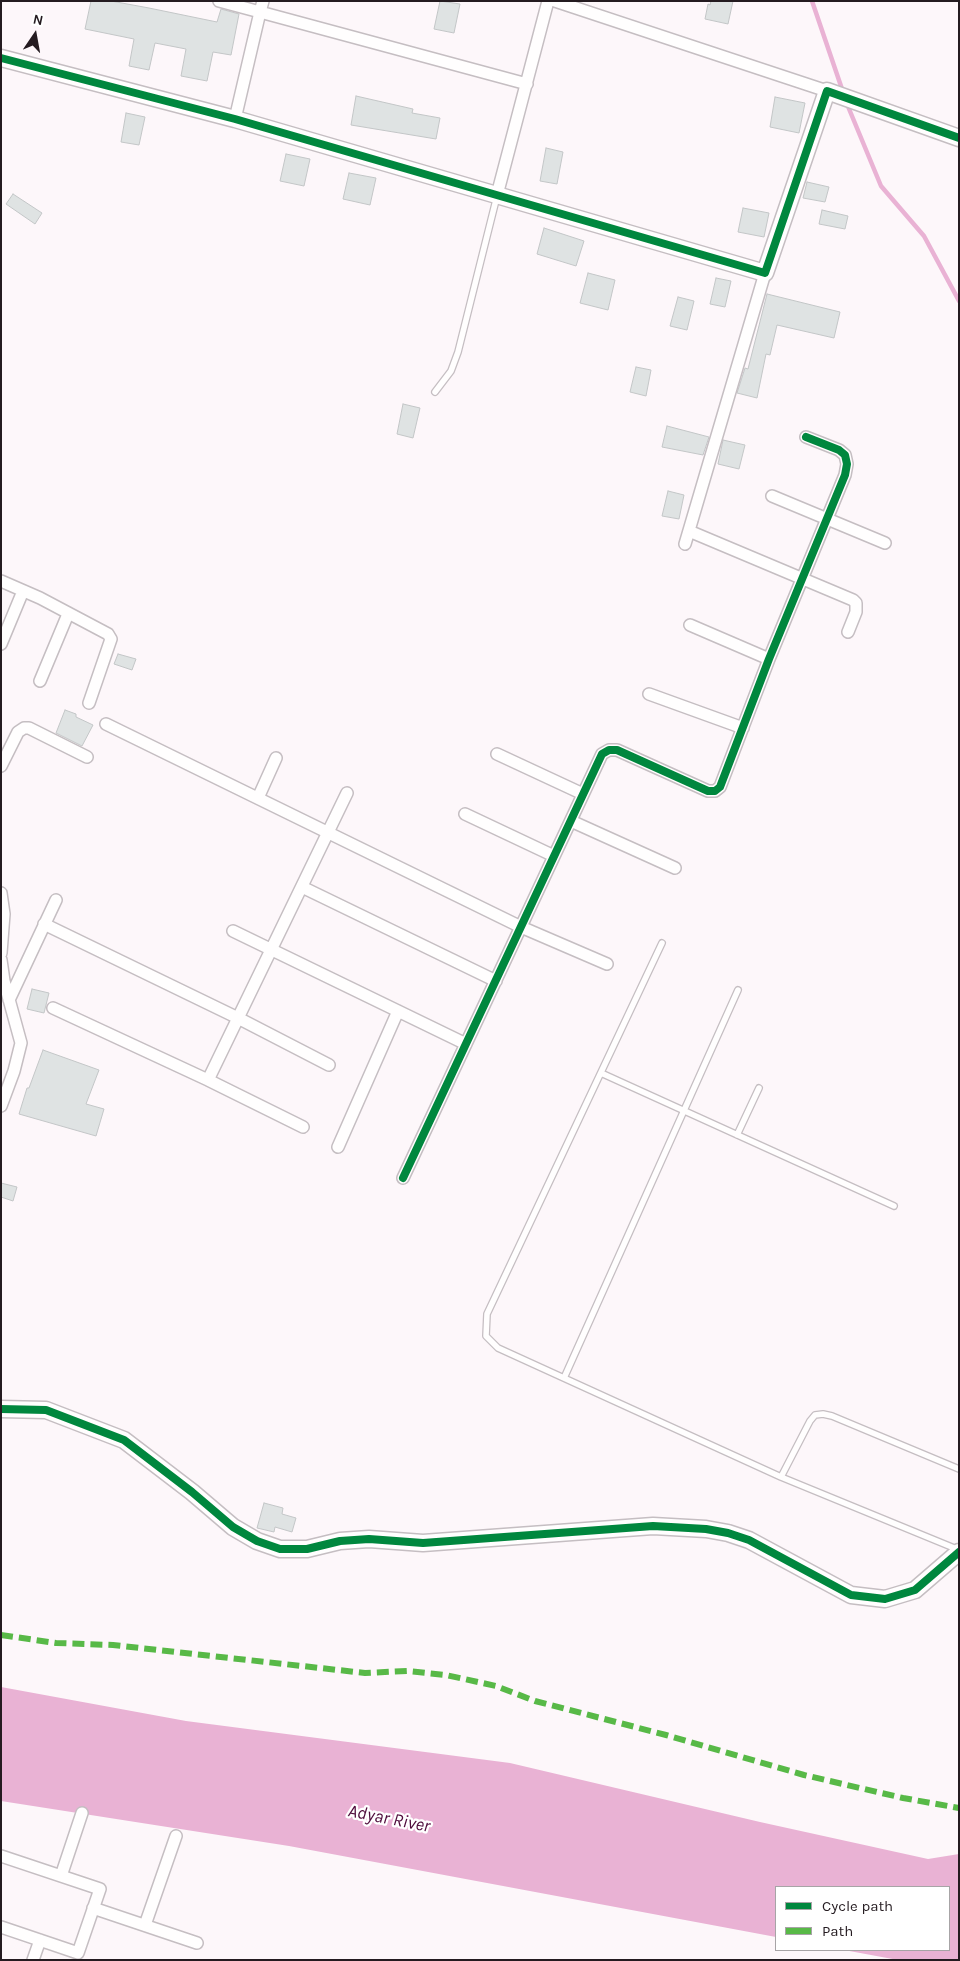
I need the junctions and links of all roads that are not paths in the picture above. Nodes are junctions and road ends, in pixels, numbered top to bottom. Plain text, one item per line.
1 (219, 1) edge
2 (548, 1) edge
3 (555, 1) edge
4 (261, 7) edge
5 (1, 58) edge
6 (526, 84) junction
7 (827, 91) junction
8 (234, 120) junction
9 (959, 138) edge
10 (497, 195) junction
11 (765, 273) junction
12 (435, 392) dead end
13 (806, 437) dead end
14 (772, 496) dead end
15 (827, 519) junction
16 (689, 531) junction
17 (885, 543) dead end
18 (686, 544) dead end
19 (803, 579) junction
20 (1, 581) edge
21 (23, 591) junction
22 (68, 614) junction
23 (690, 625) dead end
24 (848, 632) dead end
25 (1, 644) edge
26 (769, 659) junction
27 (40, 681) dead end
28 (649, 694) dead end
29 (89, 703) dead end
30 (106, 724) dead end
31 (743, 728) junction
32 (497, 754) dead end
33 (86, 756) dead end
34 (276, 758) dead end
35 (1, 766) edge
36 (347, 792) dead end
37 (583, 794) junction
38 (258, 798) junction
39 (465, 814) dead end
40 (571, 821) junction
41 (328, 833) junction
42 (554, 856) junction
43 (675, 868) dead end
44 (302, 888) junction
45 (1, 893) edge
46 (56, 900) dead end
47 (44, 924) junction
48 (521, 927) junction
49 (234, 931) dead end
50 (662, 943) dead end
51 (271, 950) junction
52 (1, 953) edge
53 (1, 960) edge
54 (607, 964) dead end
55 (496, 981) junction
56 (738, 990) dead end
57 (9, 1000) junction
58 (53, 1008) dead end
59 (398, 1011) junction
60 (238, 1018) junction
61 (466, 1044) junction
62 (329, 1065) dead end
63 (601, 1073) junction
64 (208, 1080) junction
65 (759, 1088) dead end
66 (1, 1106) edge
67 (684, 1112) junction
68 (303, 1127) dead end
69 (737, 1136) junction
70 (338, 1147) dead end
71 (403, 1178) dead end
72 (894, 1206) dead end
73 (564, 1378) junction
74 (1, 1409) edge
75 (959, 1469) edge
76 (781, 1477) junction
77 (959, 1551) edge
78 (82, 1813) dead end
79 (176, 1836) dead end
80 (1, 1856) edge
81 (61, 1876) junction
82 (93, 1908) junction
83 (144, 1925) junction
84 (1, 1927) edge
85 (40, 1940) junction
86 (197, 1943) dead end
87 (33, 1960) edge

1 - 4 street
2 - 6 street
3 - 7 street
4 - 6 street
4 - 8 street
5 - 8 street
6 - 10 street
7 - 9 street
7 - 11 street
8 - 10 street
10 - 11 street
10 - 12 lane
11 - 16 street
13 - 15 street
14 - 15 street
15 - 17 street
15 - 19 street
16 - 18 street
16 - 19 street
19 - 24 street
19 - 26 street
20 - 21 street
21 - 22 street
21 - 25 street
22 - 27 street
22 - 29 street
23 - 26 street
26 - 31 street
28 - 31 street
30 - 38 street
31 - 37 street
32 - 37 street
33 - 35 street
34 - 38 street
36 - 41 street
37 - 40 street
38 - 41 street
39 - 42 street
40 - 42 street
40 - 43 street
41 - 44 street
41 - 48 street
42 - 48 street
44 - 51 street
44 - 55 street
45 - 52 street
46 - 47 street
47 - 57 street
47 - 60 street
48 - 54 street
48 - 55 street
49 - 51 street
50 - 63 lane
51 - 59 street
51 - 60 street
53 - 57 street
55 - 61 street
56 - 67 lane
57 - 66 street
58 - 64 street
59 - 61 street
59 - 70 street
60 - 62 street
60 - 64 street
61 - 71 street
63 - 67 lane
63 - 73 lane
64 - 68 street
65 - 69 lane
67 - 69 lane
67 - 73 lane
69 - 72 lane
73 - 76 lane
74 - 77 street
75 - 76 lane
76 - 77 lane
78 - 81 street
79 - 83 street
80 - 81 street
81 - 82 street
82 - 83 street
82 - 85 street
83 - 86 street
84 - 85 street
85 - 87 street

